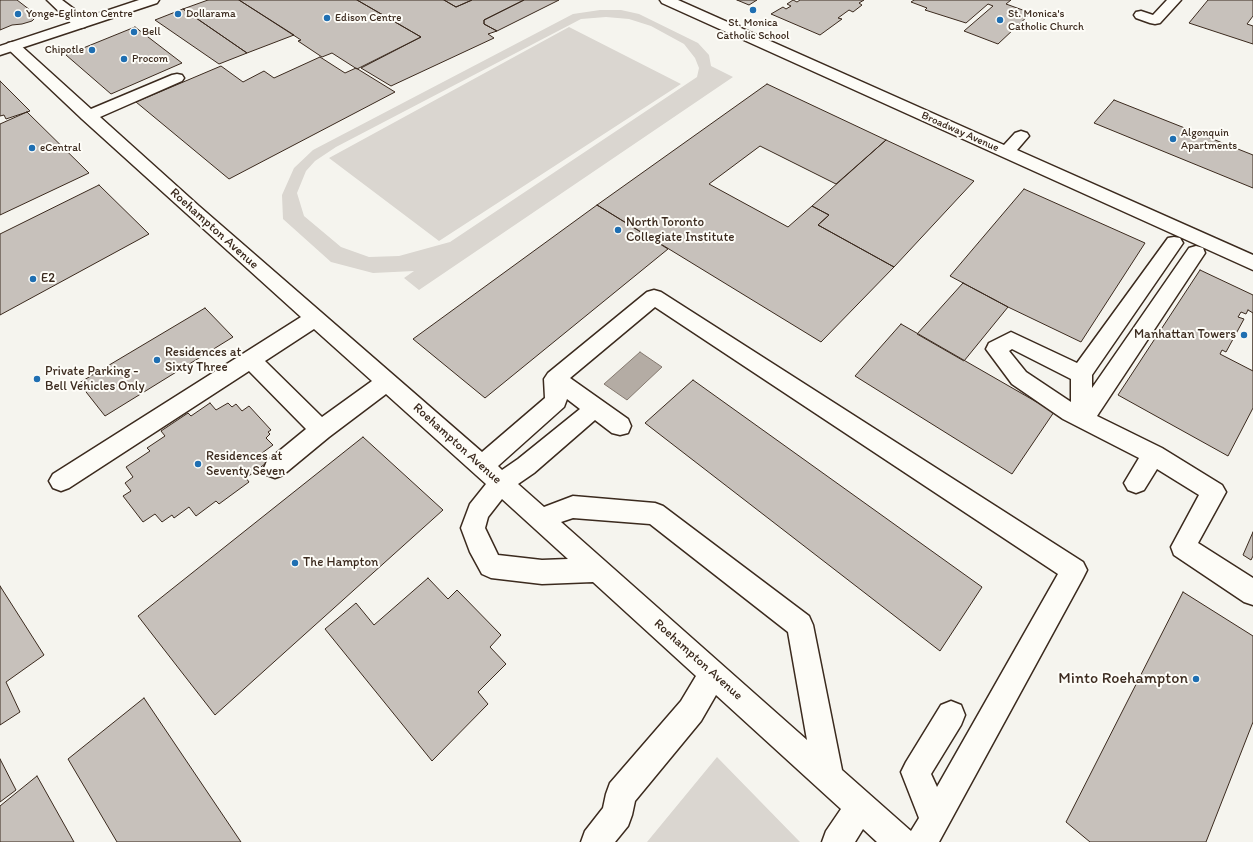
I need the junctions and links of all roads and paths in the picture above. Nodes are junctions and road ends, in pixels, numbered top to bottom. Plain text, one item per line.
1 (54, 0) edge
2 (152, 0) edge
3 (667, 0) edge
4 (1152, 4) dead end
5 (1170, 4) edge
6 (1141, 15) dead end
7 (80, 24) junction
8 (6, 48) edge
9 (177, 78) dead end
10 (88, 116) junction
11 (1021, 136) dead end
12 (1006, 152) junction
13 (1174, 243) dead end
14 (1196, 253) dead end
15 (1253, 263) edge
16 (314, 318) junction
17 (250, 360) junction
18 (1080, 374) junction
19 (555, 379) junction
20 (387, 382) junction
21 (586, 416) dead end
22 (1083, 419) junction
23 (620, 426) dead end
24 (321, 430) junction
25 (1154, 455) junction
26 (482, 466) junction
27 (275, 468) dead end
28 (61, 481) dead end
29 (501, 483) junction
30 (1136, 483) dead end
31 (541, 519) junction
32 (598, 570) junction
33 (1253, 593) edge
34 (713, 674) junction
35 (951, 715) dead end
36 (829, 779) junction
37 (860, 806) junction
38 (928, 832) edge
39 (596, 842) edge
40 (837, 842) edge
41 (900, 842) edge

1 - 7 street
2 - 7 street
3 - 12 street, Broadway Avenue
4 - 5 street
5 - 6 street
7 - 8 street
8 - 10 street, Roehampton Avenue
9 - 10 street
10 - 16 street, Roehampton Avenue
11 - 12 street
12 - 15 street, Broadway Avenue
13 - 18 street
14 - 22 street
16 - 17 street
16 - 20 street, Roehampton Avenue
17 - 24 street
17 - 28 street
18 - 22 street
18 - 22 street
19 - 23 street
19 - 26 street
19 - 38 street
20 - 24 street
20 - 26 street, Roehampton Avenue
21 - 29 street
22 - 25 street
24 - 27 street
25 - 30 street
25 - 33 street
26 - 29 street, Roehampton Avenue
29 - 31 street, Roehampton Avenue
29 - 32 street
31 - 32 street, Roehampton Avenue
31 - 36 street
32 - 34 street, Roehampton Avenue
34 - 36 street, Roehampton Avenue
34 - 39 street
35 - 38 street
36 - 37 street, Roehampton Avenue
37 - 40 street
37 - 41 street, Roehampton Avenue

